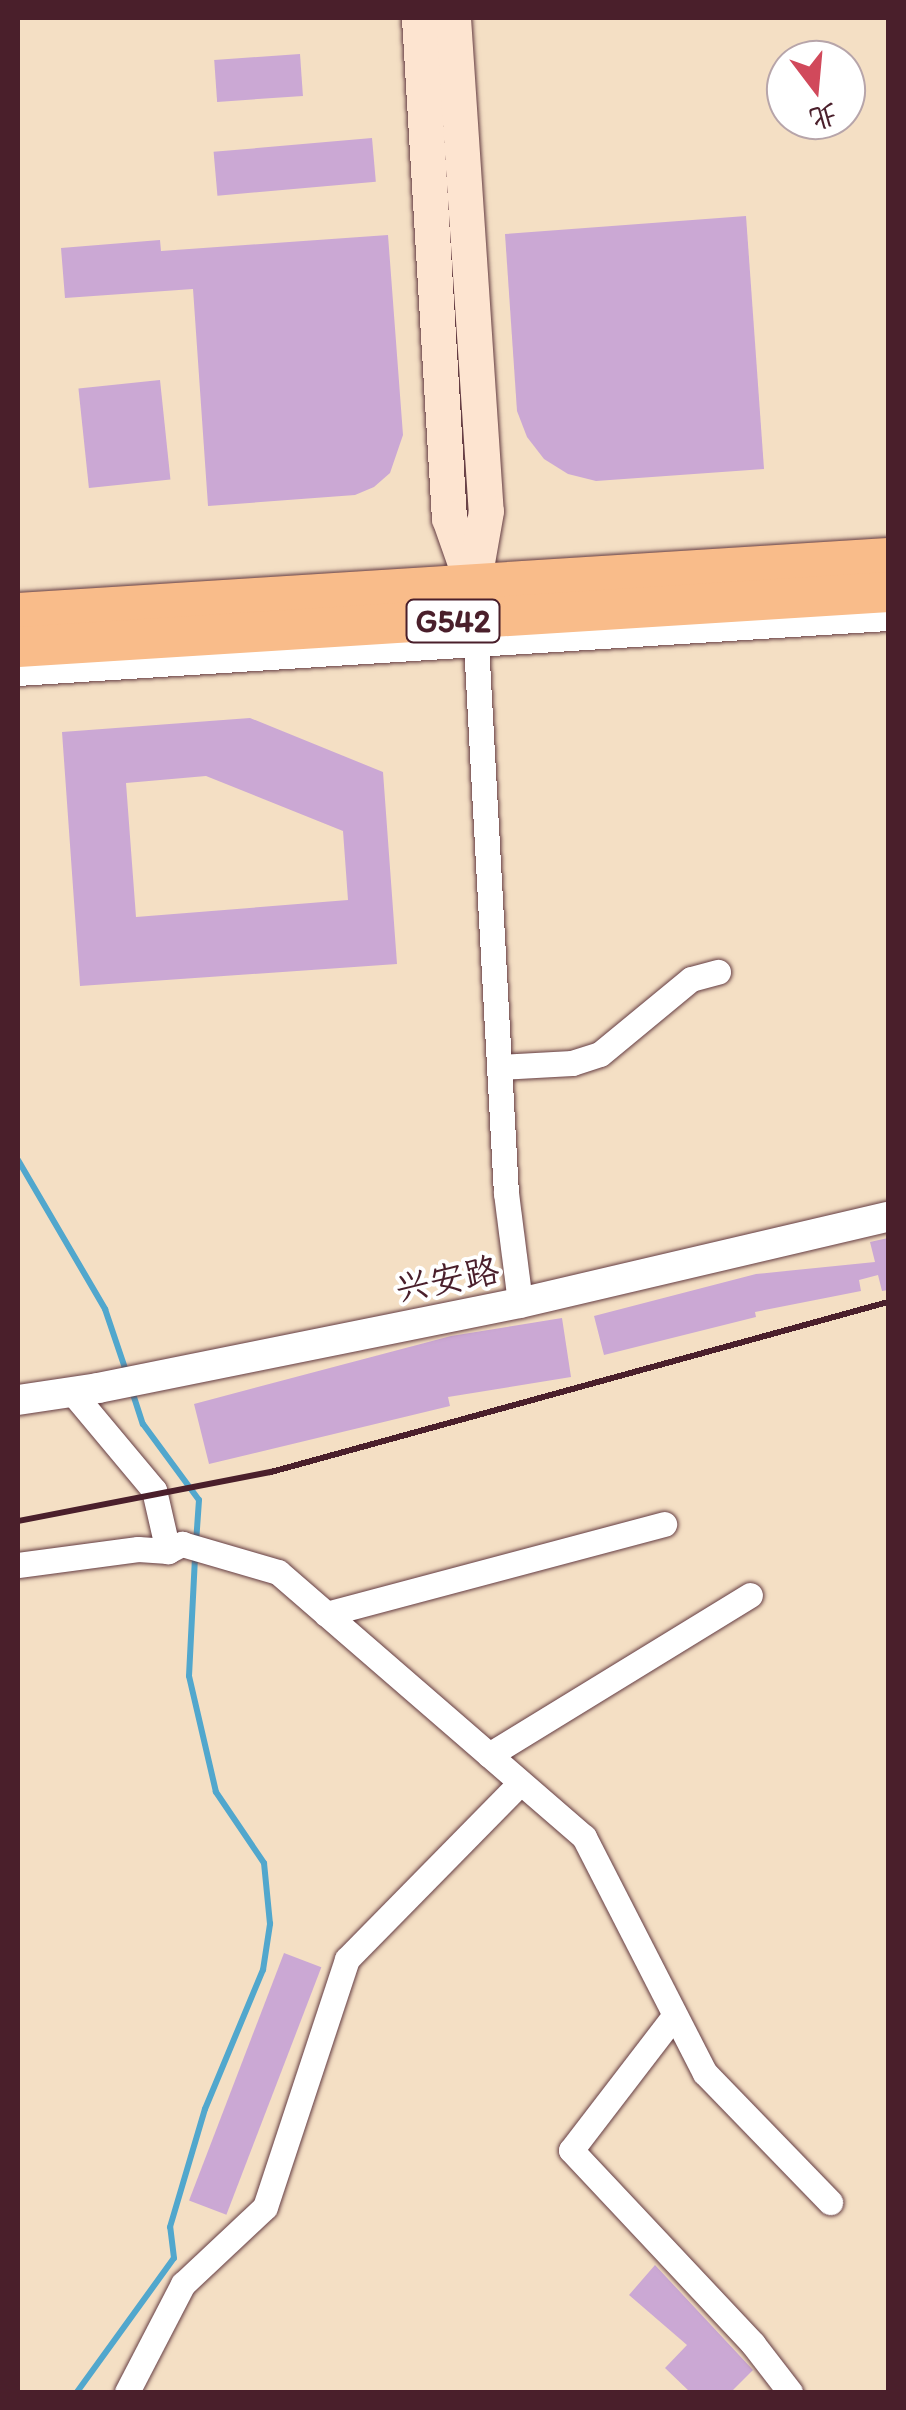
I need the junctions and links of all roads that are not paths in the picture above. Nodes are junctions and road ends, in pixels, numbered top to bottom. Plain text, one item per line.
1 (419, 18) edge
2 (453, 18) edge
3 (888, 558) edge
4 (888, 592) edge
5 (18, 613) edge
6 (475, 616) junction
7 (888, 616) edge
8 (18, 647) edge
9 (18, 671) edge
10 (718, 972) dead end
11 (499, 1067) junction
12 (888, 1217) edge
13 (520, 1303) junction
14 (85, 1390) junction
15 (18, 1400) edge
16 (664, 1524) dead end
17 (185, 1549) junction
18 (18, 1565) edge
19 (750, 1595) dead end
20 (326, 1614) junction
21 (489, 1756) junction
22 (520, 1782) junction
23 (674, 2016) junction
24 (830, 2202) dead end
25 (127, 2392) edge
26 (790, 2392) edge

1 - 6 main road
2 - 6 main road
3 - 6 highway, G542
4 - 6 highway, G542
5 - 6 highway, G542
6 - 7 street
6 - 8 highway, G542
6 - 9 street
6 - 11 street
10 - 11 street
11 - 13 street
12 - 13 street, 兴安路
13 - 14 street, 兴安路
14 - 15 street, 兴安路
14 - 17 street
16 - 20 street
17 - 18 street
17 - 20 street
19 - 21 street
20 - 21 street
21 - 22 street
22 - 23 street
22 - 25 street
23 - 24 street
23 - 26 street

